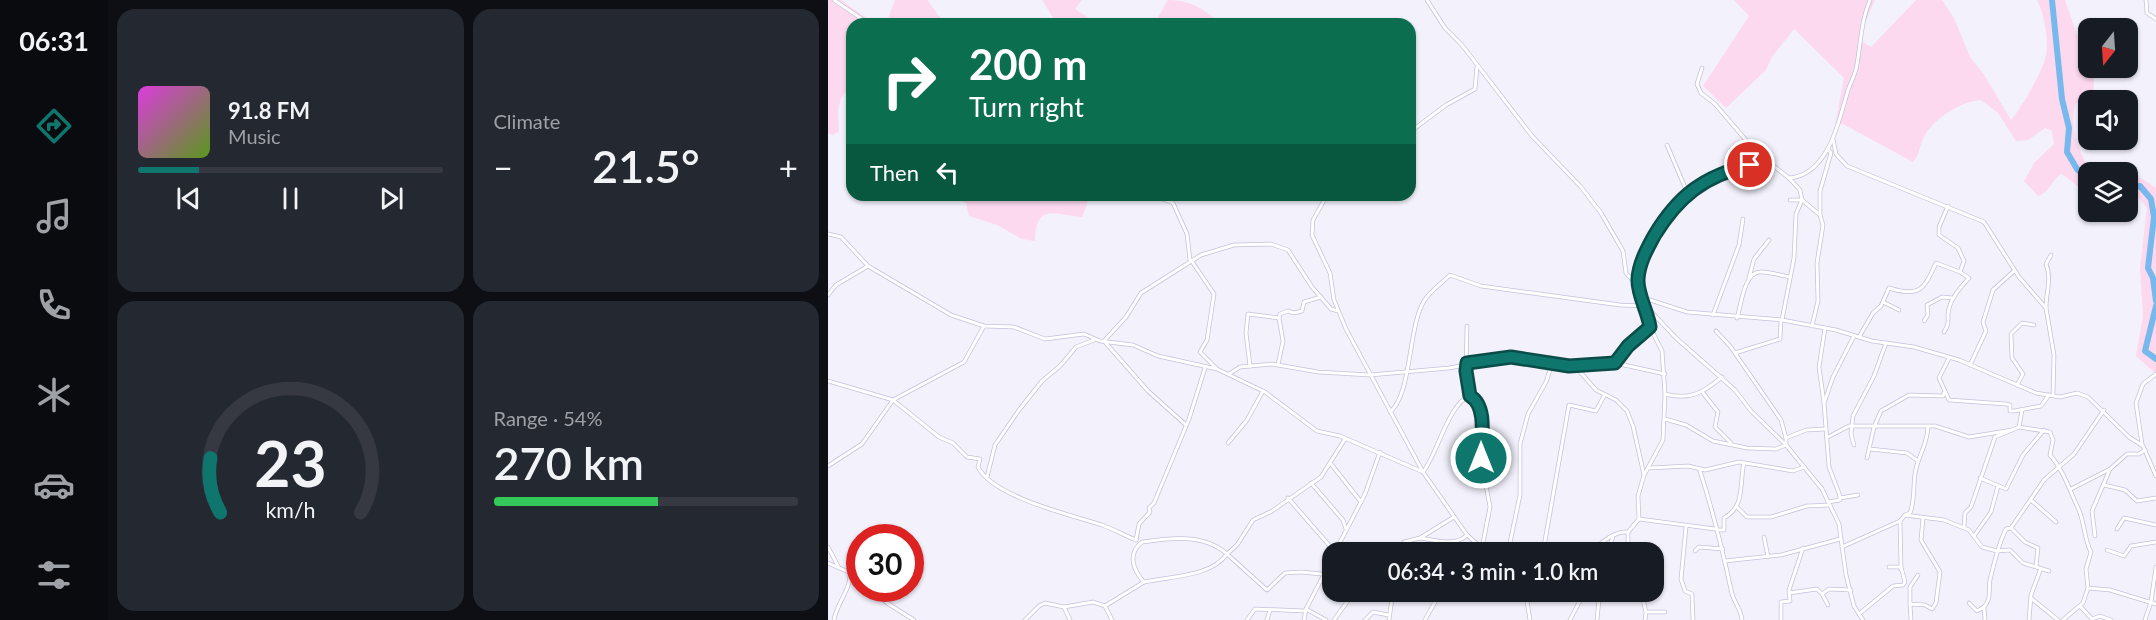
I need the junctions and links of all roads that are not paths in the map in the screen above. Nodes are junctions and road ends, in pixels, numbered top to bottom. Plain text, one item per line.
1 (834, 0) edge
2 (1427, 0) edge
3 (1870, 0) edge
4 (2146, 0) edge
5 (860, 18) edge
6 (2156, 19) edge
7 (1477, 66) junction
8 (1702, 68) dead end
9 (1416, 128) edge
10 (1833, 139) junction
11 (1667, 145) dead end
12 (1828, 148) junction
13 (1767, 162) junction
14 (1789, 178) junction
15 (1687, 192) junction
16 (1790, 200) dead end
17 (1802, 200) junction
18 (1168, 201) edge
19 (1324, 201) edge
20 (1948, 206) junction
21 (1820, 215) junction
22 (1743, 219) dead end
23 (828, 234) edge
24 (1768, 240) dead end
25 (2051, 255) dead end
26 (1191, 261) junction
27 (868, 266) junction
28 (2015, 270) junction
29 (1960, 272) junction
30 (1790, 277) junction
31 (1749, 278) junction
32 (1639, 286) junction
33 (828, 295) edge
34 (1322, 297) junction
35 (1644, 298) junction
36 (1952, 298) junction
37 (1883, 302) junction
38 (1646, 306) junction
39 (2046, 309) junction
40 (1899, 310) dead end
41 (1338, 311) junction
42 (1713, 315) junction
43 (1279, 318) junction
44 (1737, 318) junction
45 (1782, 320) junction
46 (1924, 321) dead end
47 (2034, 325) dead end
48 (984, 326) junction
49 (1467, 326) dead end
50 (1812, 326) junction
51 (1650, 327) junction
52 (1825, 328) junction
53 (1716, 331) dead end
54 (1944, 332) dead end
55 (1856, 336) junction
56 (1096, 340) junction
57 (1104, 341) junction
58 (1886, 344) junction
59 (1735, 353) junction
60 (1949, 358) junction
61 (1467, 363) junction
62 (1615, 363) junction
63 (1552, 364) junction
64 (1278, 365) junction
65 (1574, 365) junction
66 (1970, 365) junction
67 (1250, 366) junction
68 (1205, 368) junction
69 (1217, 369) junction
70 (1406, 371) junction
71 (1665, 374) junction
72 (2156, 374) edge
73 (1229, 375) junction
74 (1370, 375) junction
75 (1722, 377) junction
76 (828, 381) edge
77 (2017, 385) junction
78 (1263, 391) junction
79 (1703, 393) junction
80 (1944, 393) junction
81 (1665, 394) junction
82 (2051, 395) junction
83 (1470, 396) junction
84 (1604, 396) junction
85 (893, 400) junction
86 (1824, 403) junction
87 (2022, 410) junction
88 (2104, 410) junction
89 (1390, 412) junction
90 (1665, 419) junction
91 (1186, 425) junction
92 (1851, 426) junction
93 (1874, 427) junction
94 (1928, 427) junction
95 (2019, 427) junction
96 (1826, 429) junction
97 (2044, 429) junction
98 (2012, 430) junction
99 (1828, 437) junction
100 (1786, 438) junction
101 (1345, 439) junction
102 (1228, 443) dead end
103 (1731, 443) junction
104 (1786, 445) junction
105 (1854, 446) dead end
106 (2143, 446) junction
107 (1870, 449) junction
108 (2145, 450) junction
109 (1380, 452) junction
110 (1867, 458) dead end
111 (1918, 461) junction
112 (1743, 463) junction
113 (1330, 464) junction
114 (828, 466) edge
115 (1804, 466) junction
116 (1649, 468) junction
117 (2060, 468) junction
118 (2110, 469) junction
119 (1700, 471) junction
120 (1424, 472) junction
121 (1644, 475) junction
122 (2156, 475) edge
123 (987, 477) junction
124 (1979, 478) junction
125 (1311, 483) junction
126 (2104, 485) junction
127 (1998, 486) junction
128 (2071, 489) junction
129 (1858, 495) dead end
130 (1288, 498) junction
131 (1840, 498) junction
132 (2156, 498) edge
133 (2032, 501) junction
134 (1361, 503) junction
135 (1829, 504) junction
136 (1737, 507) junction
137 (1905, 515) junction
138 (1455, 517) junction
139 (1923, 517) junction
140 (1639, 519) junction
141 (1900, 521) junction
142 (2056, 522) dead end
143 (2156, 525) edge
144 (1686, 527) junction
145 (1964, 527) junction
146 (2011, 528) junction
147 (1716, 529) junction
148 (2117, 529) dead end
149 (1347, 530) junction
150 (1628, 532) junction
151 (1467, 535) junction
152 (1613, 536) junction
153 (1974, 536) junction
154 (2095, 536) dead end
155 (1764, 537) dead end
156 (1420, 538) junction
157 (1840, 538) junction
158 (1136, 540) junction
159 (1326, 542) edge
160 (1340, 542) edge
161 (1404, 542) edge
162 (1455, 542) joint
163 (1475, 542) edge
164 (1483, 542) edge
165 (1510, 542) edge
166 (1544, 542) edge
167 (1601, 542) edge
168 (1611, 542) edge
169 (1628, 542) edge
170 (2156, 542) edge
171 (828, 547) edge
172 (1803, 548) junction
173 (1842, 548) junction
174 (1723, 549) junction
175 (1695, 550) dead end
176 (2107, 550) dead end
177 (1997, 551) junction
178 (1227, 554) junction
179 (1133, 555) junction
180 (1768, 557) junction
181 (1725, 561) junction
182 (828, 563) edge
183 (838, 566) junction
184 (2036, 566) junction
185 (1889, 567) dead end
186 (2156, 567) edge
187 (2042, 568) junction
188 (846, 570) edge
189 (1902, 571) junction
190 (2049, 571) dead end
191 (1322, 575) edge
192 (1918, 575) dead end
193 (1322, 581) edge
194 (1143, 582) junction
195 (1904, 584) junction
196 (1910, 587) junction
197 (846, 588) edge
198 (2088, 588) junction
199 (1851, 590) junction
200 (1789, 593) junction
201 (1822, 594) junction
202 (2032, 599) junction
203 (886, 602) edge
204 (1347, 602) edge
205 (1391, 602) edge
206 (1435, 602) edge
207 (1527, 602) edge
208 (1579, 602) edge
209 (1599, 602) edge
210 (1644, 602) edge
211 (1969, 603) dead end
212 (2154, 603) edge
213 (1910, 604) junction
214 (1828, 605) dead end
215 (1105, 606) junction
216 (2080, 606) junction
217 (1064, 607) junction
218 (1984, 607) junction
219 (1270, 610) junction
220 (1306, 610) junction
221 (1646, 612) junction
222 (1665, 612) dead end
223 (1859, 615) junction
224 (1389, 618) edge
225 (834, 620) edge
226 (914, 620) edge
227 (1025, 620) edge
228 (1070, 620) edge
229 (1112, 620) edge
230 (1246, 620) edge
231 (1267, 620) edge
232 (1304, 620) edge
233 (1326, 620) edge
234 (1334, 620) edge
235 (1365, 620) edge
236 (1425, 620) edge
237 (1530, 620) edge
238 (1570, 620) edge
239 (1597, 620) edge
240 (1645, 620) edge
241 (1694, 620) edge
242 (1742, 620) edge
243 (1781, 620) edge
244 (1863, 620) edge
245 (1911, 620) edge
246 (1985, 620) edge
247 (2030, 620) edge
248 (2061, 620) edge
249 (2111, 620) edge
250 (2145, 620) edge

1 - 5 street
2 - 7 street
3 - 10 street
4 - 6 street
7 - 9 street
7 - 32 street
8 - 13 street
10 - 12 street
10 - 20 street
11 - 15 street
12 - 14 street
12 - 21 street
13 - 14 street
13 - 15 street
14 - 17 street
15 - 32 street
16 - 17 street
17 - 21 street
17 - 30 street
18 - 26 street
19 - 41 street
20 - 28 street
20 - 29 street
21 - 50 street
22 - 42 street
23 - 27 street
24 - 31 street
25 - 39 street
26 - 34 street
26 - 57 street
26 - 69 street
27 - 33 street
27 - 48 street
28 - 39 street
28 - 66 street
29 - 36 street
29 - 37 street
30 - 31 street
30 - 45 street
31 - 44 street
32 - 35 street
34 - 41 street
34 - 43 street
35 - 38 street
35 - 42 street
36 - 46 street
36 - 54 street
37 - 40 street
37 - 55 street
38 - 51 street
38 - 70 street
38 - 75 street
39 - 82 street
41 - 74 street
42 - 44 street
43 - 64 street
43 - 67 street
44 - 45 street
45 - 50 street
45 - 59 street
47 - 77 street
48 - 56 street
48 - 85 street
49 - 61 street
50 - 52 street
51 - 62 street
51 - 71 street
52 - 55 street
52 - 86 street
53 - 59 street
55 - 58 street
55 - 86 street
56 - 57 street
56 - 123 street
57 - 68 street
57 - 91 street
58 - 60 street
58 - 92 street
59 - 100 street
60 - 66 street
60 - 80 street
61 - 63 street
61 - 70 street
61 - 83 street
62 - 65 street
62 - 71 street
63 - 65 street
63 - 165 street
64 - 67 street
64 - 74 street
65 - 84 street
66 - 77 street
67 - 73 street
68 - 69 street
68 - 91 street
69 - 73 street
70 - 74 street
70 - 89 street
71 - 81 street
72 - 106 street
73 - 78 street
74 - 89 street
75 - 79 street
75 - 104 street
76 - 85 street
77 - 82 street
78 - 101 street
78 - 102 street
79 - 81 street
79 - 103 street
80 - 87 street
80 - 93 street
81 - 90 street
82 - 87 street
82 - 88 street
83 - 120 street
83 - 164 street
84 - 121 street
84 - 166 street
85 - 114 street
85 - 123 street
86 - 96 street
87 - 95 street
88 - 106 street
88 - 117 street
89 - 120 street
90 - 103 street
90 - 116 street
91 - 158 street
92 - 93 street
92 - 99 street
92 - 105 street
93 - 94 street
93 - 107 street
94 - 98 street
94 - 111 street
95 - 97 street
95 - 98 street
96 - 99 street
96 - 100 street
97 - 117 street
97 - 127 street
98 - 124 street
99 - 131 street
100 - 104 street
101 - 109 street
101 - 113 street
103 - 104 street
104 - 115 street
106 - 108 street
107 - 110 street
107 - 111 street
108 - 118 street
108 - 122 street
109 - 120 street
109 - 134 street
111 - 137 street
112 - 115 street
112 - 119 street
112 - 136 street
113 - 125 street
113 - 134 street
115 - 135 street
116 - 119 street
116 - 121 street
117 - 128 street
117 - 133 street
118 - 126 street
118 - 128 street
119 - 147 street
120 - 138 street
121 - 140 street
123 - 158 street
124 - 127 street
124 - 145 street
125 - 130 street
125 - 149 street
126 - 132 street
126 - 154 street
127 - 153 street
128 - 198 street
129 - 131 street
130 - 159 street
130 - 178 street
131 - 135 street
133 - 142 street
133 - 146 street
134 - 149 street
135 - 136 street
135 - 157 street
136 - 147 street
137 - 139 street
137 - 141 street
138 - 151 street
138 - 156 street
139 - 145 street
139 - 213 street
140 - 144 street
140 - 150 street
141 - 173 street
141 - 189 street
143 - 148 street
144 - 147 street
144 - 241 street
145 - 153 street
146 - 177 street
146 - 184 street
147 - 174 street
149 - 160 street
150 - 152 street
150 - 169 street
151 - 162 street
151 - 163 street
152 - 167 street
152 - 168 street
153 - 177 street
155 - 180 street
156 - 161 street
156 - 162 street
157 - 172 street
157 - 173 street
158 - 179 street
170 - 176 street
171 - 183 street
172 - 180 street
172 - 200 street
173 - 199 street
174 - 175 street
174 - 181 street
177 - 184 street
177 - 218 street
178 - 179 street
178 - 191 street
178 - 194 street
179 - 194 street
180 - 181 street
181 - 242 street
182 - 183 street
183 - 188 street
184 - 187 street
185 - 189 street
186 - 212 street
187 - 190 street
187 - 202 street
189 - 195 street
192 - 196 street
193 - 220 street
194 - 215 street
195 - 196 street
195 - 223 street
196 - 213 street
197 - 225 street
198 - 212 street
198 - 216 street
199 - 201 street
199 - 223 street
200 - 201 street
200 - 243 street
201 - 214 street
202 - 247 street
202 - 248 street
203 - 226 street
204 - 234 street
205 - 224 street
206 - 236 street
207 - 237 street
208 - 238 street
209 - 239 street
210 - 221 street
211 - 218 street
212 - 250 street
213 - 245 street
215 - 217 street
215 - 229 street
216 - 248 street
216 - 249 street
217 - 227 street
217 - 228 street
218 - 246 street
219 - 220 street
219 - 230 street
219 - 231 street
220 - 232 street
220 - 233 street
221 - 222 street
221 - 240 street
223 - 244 street
224 - 235 street

